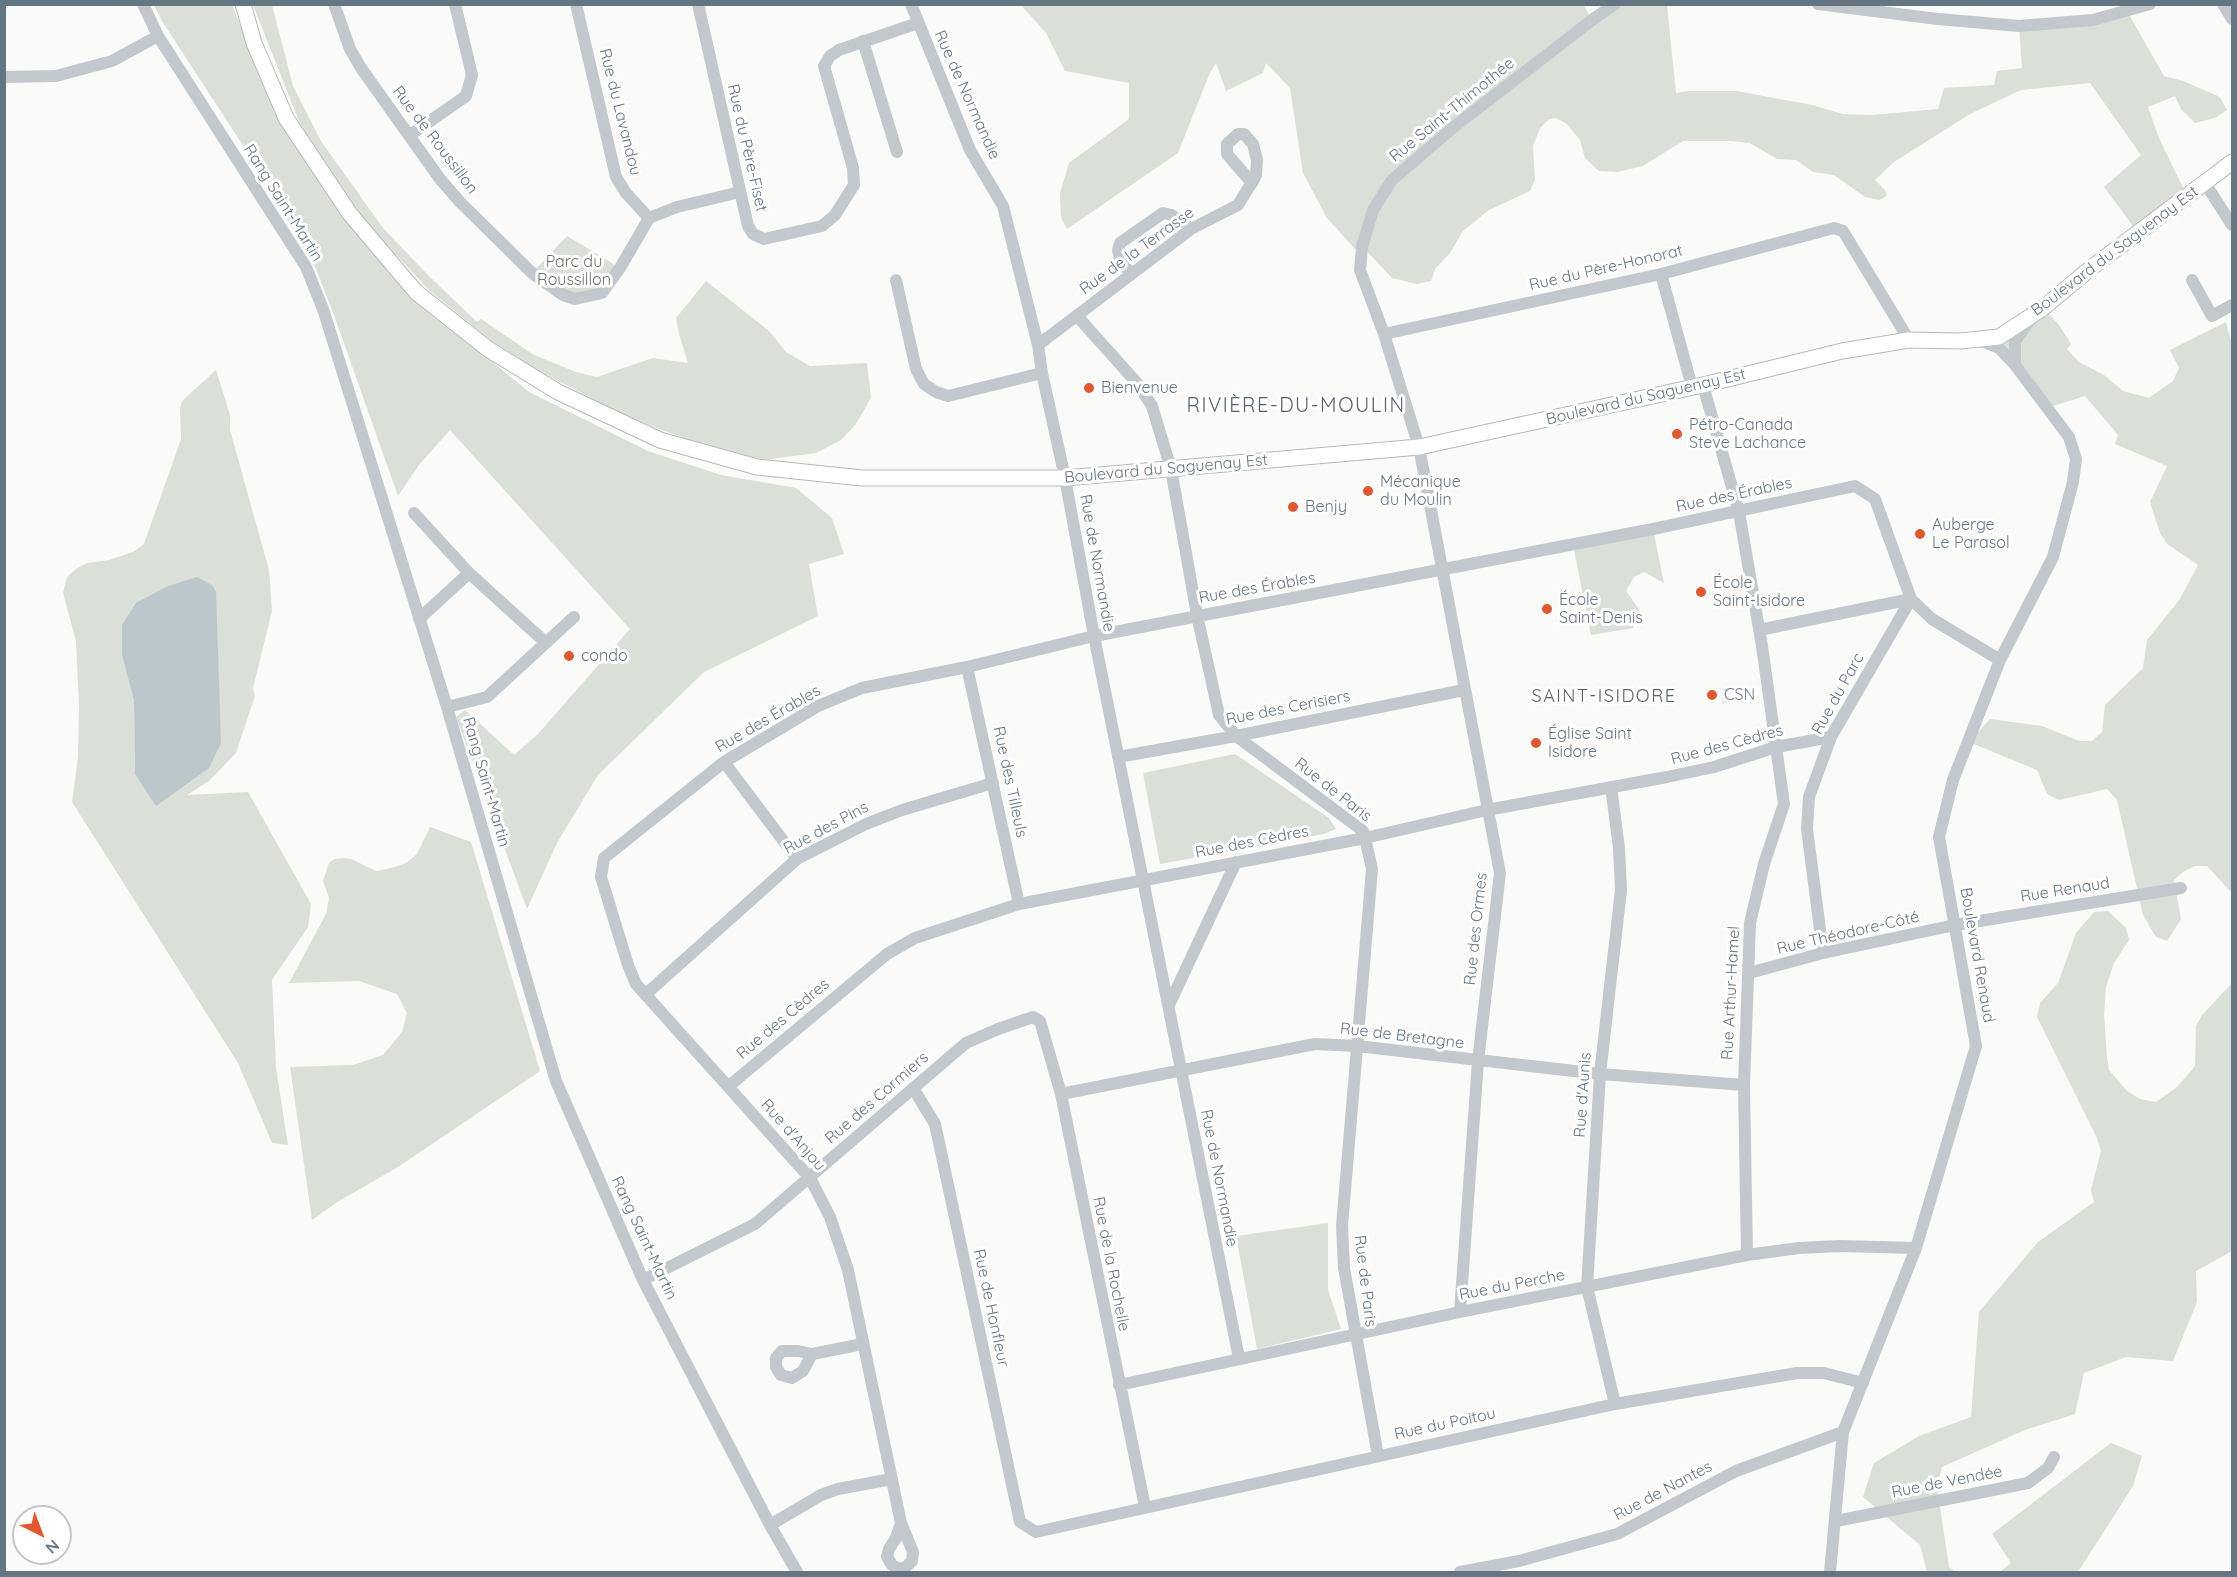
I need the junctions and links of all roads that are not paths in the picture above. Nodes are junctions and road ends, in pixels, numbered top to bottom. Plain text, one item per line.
1 (143, 4) edge
2 (243, 4) edge
3 (334, 4) edge
4 (455, 4) edge
5 (576, 4) edge
6 (698, 4) edge
7 (911, 4) edge
8 (1615, 4) edge
9 (1818, 4) edge
10 (2150, 4) edge
11 (2223, 4) edge
12 (2232, 19) edge
13 (918, 22) junction
14 (158, 36) junction
15 (863, 41) junction
16 (4, 77) edge
17 (410, 135) junction
18 (897, 152) dead end
19 (2232, 162) edge
20 (1252, 183) dead end
21 (2205, 183) junction
22 (740, 192) junction
23 (649, 218) junction
24 (2232, 225) edge
25 (1191, 229) junction
26 (1131, 274) junction
27 (1661, 274) junction
28 (896, 280) dead end
29 (2192, 280) dead end
30 (2232, 305) edge
31 (2043, 308) junction
32 (1077, 316) junction
33 (1384, 334) junction
34 (1909, 340) junction
35 (1960, 341) junction
36 (1038, 345) junction
37 (2015, 365) junction
38 (1042, 373) junction
39 (1697, 386) junction
40 (1419, 447) junction
41 (1171, 469) junction
42 (1065, 478) junction
43 (1739, 512) junction
44 (414, 513) dead end
45 (1444, 570) junction
46 (470, 573) junction
47 (1911, 599) junction
48 (1197, 615) junction
49 (574, 617) dead end
50 (419, 619) junction
51 (1759, 630) junction
52 (1094, 636) junction
53 (545, 642) junction
54 (2000, 660) junction
55 (967, 667) junction
56 (1464, 690) junction
57 (447, 707) junction
58 (1236, 736) junction
59 (1831, 737) junction
60 (1776, 747) junction
61 (1118, 757) junction
62 (724, 762) junction
63 (993, 783) junction
64 (1611, 787) junction
65 (1487, 810) junction
66 (1365, 838) junction
67 (797, 859) junction
68 (1236, 862) junction
69 (601, 877) joint
70 (1144, 880) junction
71 (2181, 888) dead end
72 (1019, 904) junction
73 (1955, 925) junction
74 (1823, 953) junction
75 (1749, 973) junction
76 (646, 994) junction
77 (1169, 1005) junction
78 (1042, 1029) joint
79 (1357, 1046) junction
80 (1478, 1061) junction
81 (1180, 1069) junction
82 (1600, 1074) junction
83 (1744, 1085) junction
84 (729, 1086) junction
85 (913, 1088) junction
86 (1061, 1094) junction
87 (810, 1178) junction
88 (1916, 1248) junction
89 (1747, 1255) junction
90 (643, 1280) junction
91 (1587, 1287) junction
92 (1460, 1312) junction
93 (1355, 1335) junction
94 (863, 1344) junction
95 (812, 1354) dead end
96 (1239, 1358) junction
97 (1863, 1383) junction
98 (1119, 1385) junction
99 (1615, 1404) junction
100 (1843, 1432) junction
101 (1378, 1456) junction
102 (2054, 1457) dead end
103 (892, 1479) junction
104 (1145, 1507) junction
105 (1836, 1521) junction
106 (901, 1523) dead end
107 (770, 1524) junction
108 (1036, 1532) joint
109 (797, 1572) edge
110 (1460, 1572) edge
111 (1830, 1572) edge

1 - 14 street, Rang Saint-Martin
2 - 42 main road, Boulevard du Saguenay Est
3 - 17 street, Rue de Roussillon
4 - 17 street
5 - 23 street, Rue du Lavandou
6 - 22 street, Rue du Père-Fiset
7 - 13 street, Rue de Normandie
8 - 33 street, Rue Saint-Thimothée
9 - 10 street
11 - 12 street
13 - 15 street, Rue du Père-Fiset
13 - 36 street, Rue de Normandie
14 - 16 street
14 - 50 street, Rang Saint-Martin
15 - 18 street
15 - 22 street, Rue du Père-Fiset
17 - 23 street, Rue de Roussillon
19 - 21 main road, Boulevard du Saguenay Est
20 - 25 street, Rue de la Terrasse
21 - 24 street
21 - 31 main road, Boulevard du Saguenay Est
22 - 23 street
25 - 26 street, Rue de la Terrasse
25 - 26 street
26 - 32 street, Rue de la Terrasse
27 - 33 street, Rue du Père-Honorat
27 - 34 street, Rue du Père-Honorat
27 - 39 street, Rue Arthur-Hamel
28 - 38 street
29 - 30 street
31 - 35 main road, Boulevard du Saguenay Est
31 - 37 street
32 - 36 street, Rue de la Terrasse
32 - 41 street, Rue de Paris
33 - 40 street, Rue Saint-Thimothée
34 - 35 main road, Boulevard du Saguenay Est
34 - 39 main road, Boulevard du Saguenay Est
35 - 37 street, Boulevard Renaud
36 - 38 street, Rue de Normandie
37 - 54 street, Boulevard Renaud
38 - 42 street, Rue de Normandie
39 - 40 main road, Boulevard du Saguenay Est
39 - 43 street, Rue Arthur-Hamel
40 - 41 main road, Boulevard du Saguenay Est
40 - 45 street, Rue des Ormes
41 - 42 main road, Boulevard du Saguenay Est
41 - 48 street, Rue de Paris
42 - 52 street, Rue de Normandie
43 - 45 street, Rue des Érables
43 - 47 street, Rue des Érables
43 - 51 street, Rue Arthur-Hamel
44 - 46 street
45 - 48 street, Rue des Érables
45 - 56 street, Rue des Ormes
46 - 50 street
46 - 53 street
47 - 51 street
47 - 54 street
47 - 59 street, Rue du Parc
48 - 52 street, Rue des Érables
48 - 58 street, Rue de Paris
49 - 53 street
50 - 57 street, Rang Saint-Martin
51 - 60 street, Rue Arthur-Hamel
52 - 55 street, Rue des Érables
52 - 61 street, Rue de Normandie
53 - 57 street
54 - 73 street, Boulevard Renaud
55 - 62 street, Rue des Érables
55 - 63 street, Rue des Tilleuls
56 - 58 street, Rue des Cerisiers
56 - 65 street, Rue des Ormes
57 - 90 street, Rang Saint-Martin
58 - 61 street, Rue des Cerisiers
58 - 66 street, Rue de Paris
59 - 60 street, Rue des Cèdres
59 - 74 street, Rue du Parc
60 - 64 street, Rue des Cèdres
60 - 75 street, Rue Arthur-Hamel
61 - 70 street, Rue de Normandie
62 - 67 street
62 - 69 street, Rue des Érables
63 - 67 street, Rue des Pins
63 - 72 street, Rue des Tilleuls
64 - 65 street, Rue des Cèdres
64 - 82 street, Rue d'Aunis
65 - 66 street, Rue des Cèdres
65 - 80 street, Rue des Ormes
66 - 68 street, Rue des Cèdres
66 - 79 street, Rue de Paris
67 - 76 street, Rue des Pins
68 - 70 street, Rue des Cèdres
68 - 77 street
69 - 76 street, Rue d'Anjou
70 - 72 street, Rue des Cèdres
70 - 77 street, Rue de Normandie
71 - 73 street, Rue Renaud
72 - 84 street, Rue des Cèdres
73 - 74 street, Rue Théodore-Côté
73 - 88 street, Boulevard Renaud
74 - 75 street, Rue Théodore-Côté
75 - 83 street, Rue Arthur-Hamel
76 - 84 street, Rue d'Anjou
77 - 81 street, Rue de Normandie
78 - 85 street, Rue des Cormiers
78 - 86 street, Rue de la Rochelle
79 - 80 street, Rue de Bretagne
79 - 81 street, Rue de Bretagne
79 - 93 street, Rue de Paris
80 - 82 street, Rue de Bretagne
80 - 92 street, Rue des Ormes
81 - 86 street, Rue de Bretagne
81 - 96 street, Rue de Normandie
82 - 83 street, Rue de Bretagne
82 - 91 street, Rue d'Aunis
83 - 89 street, Rue Arthur-Hamel
84 - 87 street, Rue d'Anjou
85 - 87 street, Rue des Cormiers
85 - 108 street, Rue de Honfleur
86 - 98 street, Rue de la Rochelle
87 - 90 street, Rue des Cormiers
87 - 94 street, Rue d'Anjou
88 - 89 street, Rue du Perche
88 - 97 street, Boulevard Renaud
89 - 91 street, Rue du Perche
90 - 107 street, Rang Saint-Martin
91 - 92 street, Rue du Perche
91 - 99 street, Rue d'Aunis
92 - 93 street, Rue du Perche
93 - 96 street, Rue du Perche
93 - 101 street, Rue de Paris
94 - 95 street
94 - 103 street, Rue d'Anjou
96 - 98 street, Rue du Perche
97 - 99 street, Rue du Poitou
97 - 100 street, Boulevard Renaud
98 - 104 street, Rue de la Rochelle
99 - 101 street, Rue du Poitou
100 - 105 street, Boulevard Renaud
100 - 110 street, Rue de Nantes
101 - 104 street, Rue du Poitou
102 - 105 street, Rue de Vendée
103 - 106 street, Rue d'Anjou
103 - 107 street
104 - 108 street, Rue du Poitou
105 - 111 street, Boulevard Renaud
107 - 109 street, Rang Saint-Martin

